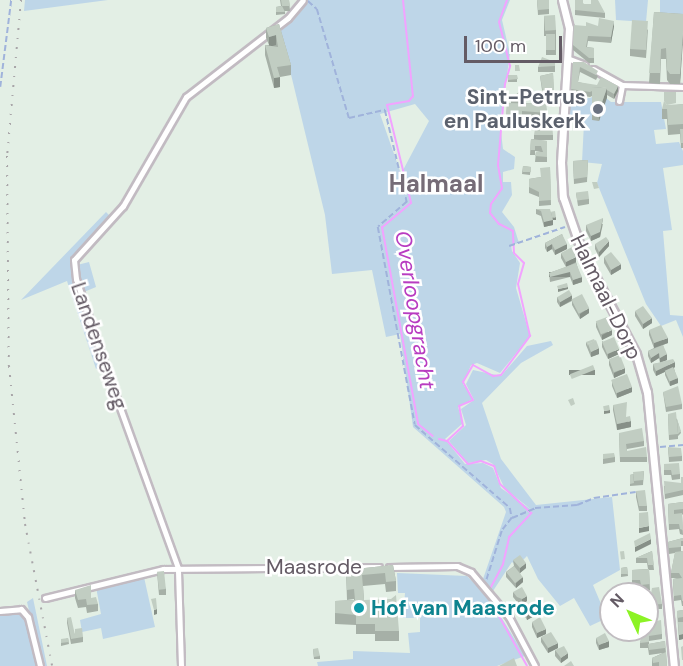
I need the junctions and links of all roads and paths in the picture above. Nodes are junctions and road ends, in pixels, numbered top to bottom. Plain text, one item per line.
1 (11, 0) edge
2 (303, 0) edge
3 (562, 0) edge
4 (311, 1) edge
5 (567, 58) junction
6 (622, 85) junction
7 (0, 87) edge
8 (683, 87) edge
9 (618, 101) dead end
10 (570, 224) junction
11 (510, 246) dead end
12 (683, 445) edge
13 (654, 448) junction
14 (657, 489) junction
15 (512, 518) junction
16 (178, 568) junction
17 (484, 586) junction
18 (45, 598) dead end
19 (0, 611) edge
20 (40, 666) edge
21 (181, 666) edge
22 (536, 666) edge
23 (674, 666) edge

1 - 7 path
2 - 16 street, Landenseweg
3 - 5 street, Halmaal-Dorp
4 - 15 path
5 - 6 street
5 - 10 street, Halmaal-Dorp
6 - 8 street
6 - 9 street
10 - 11 path
10 - 13 street, Halmaal-Dorp
12 - 13 path
13 - 14 street, Halmaal-Dorp
14 - 15 path
14 - 23 street, Halmaal-Dorp
15 - 17 path
16 - 17 street, Maasrode
16 - 18 street, Maasrode
16 - 21 street, Landenseweg
17 - 22 street, Maasrode
19 - 20 street

